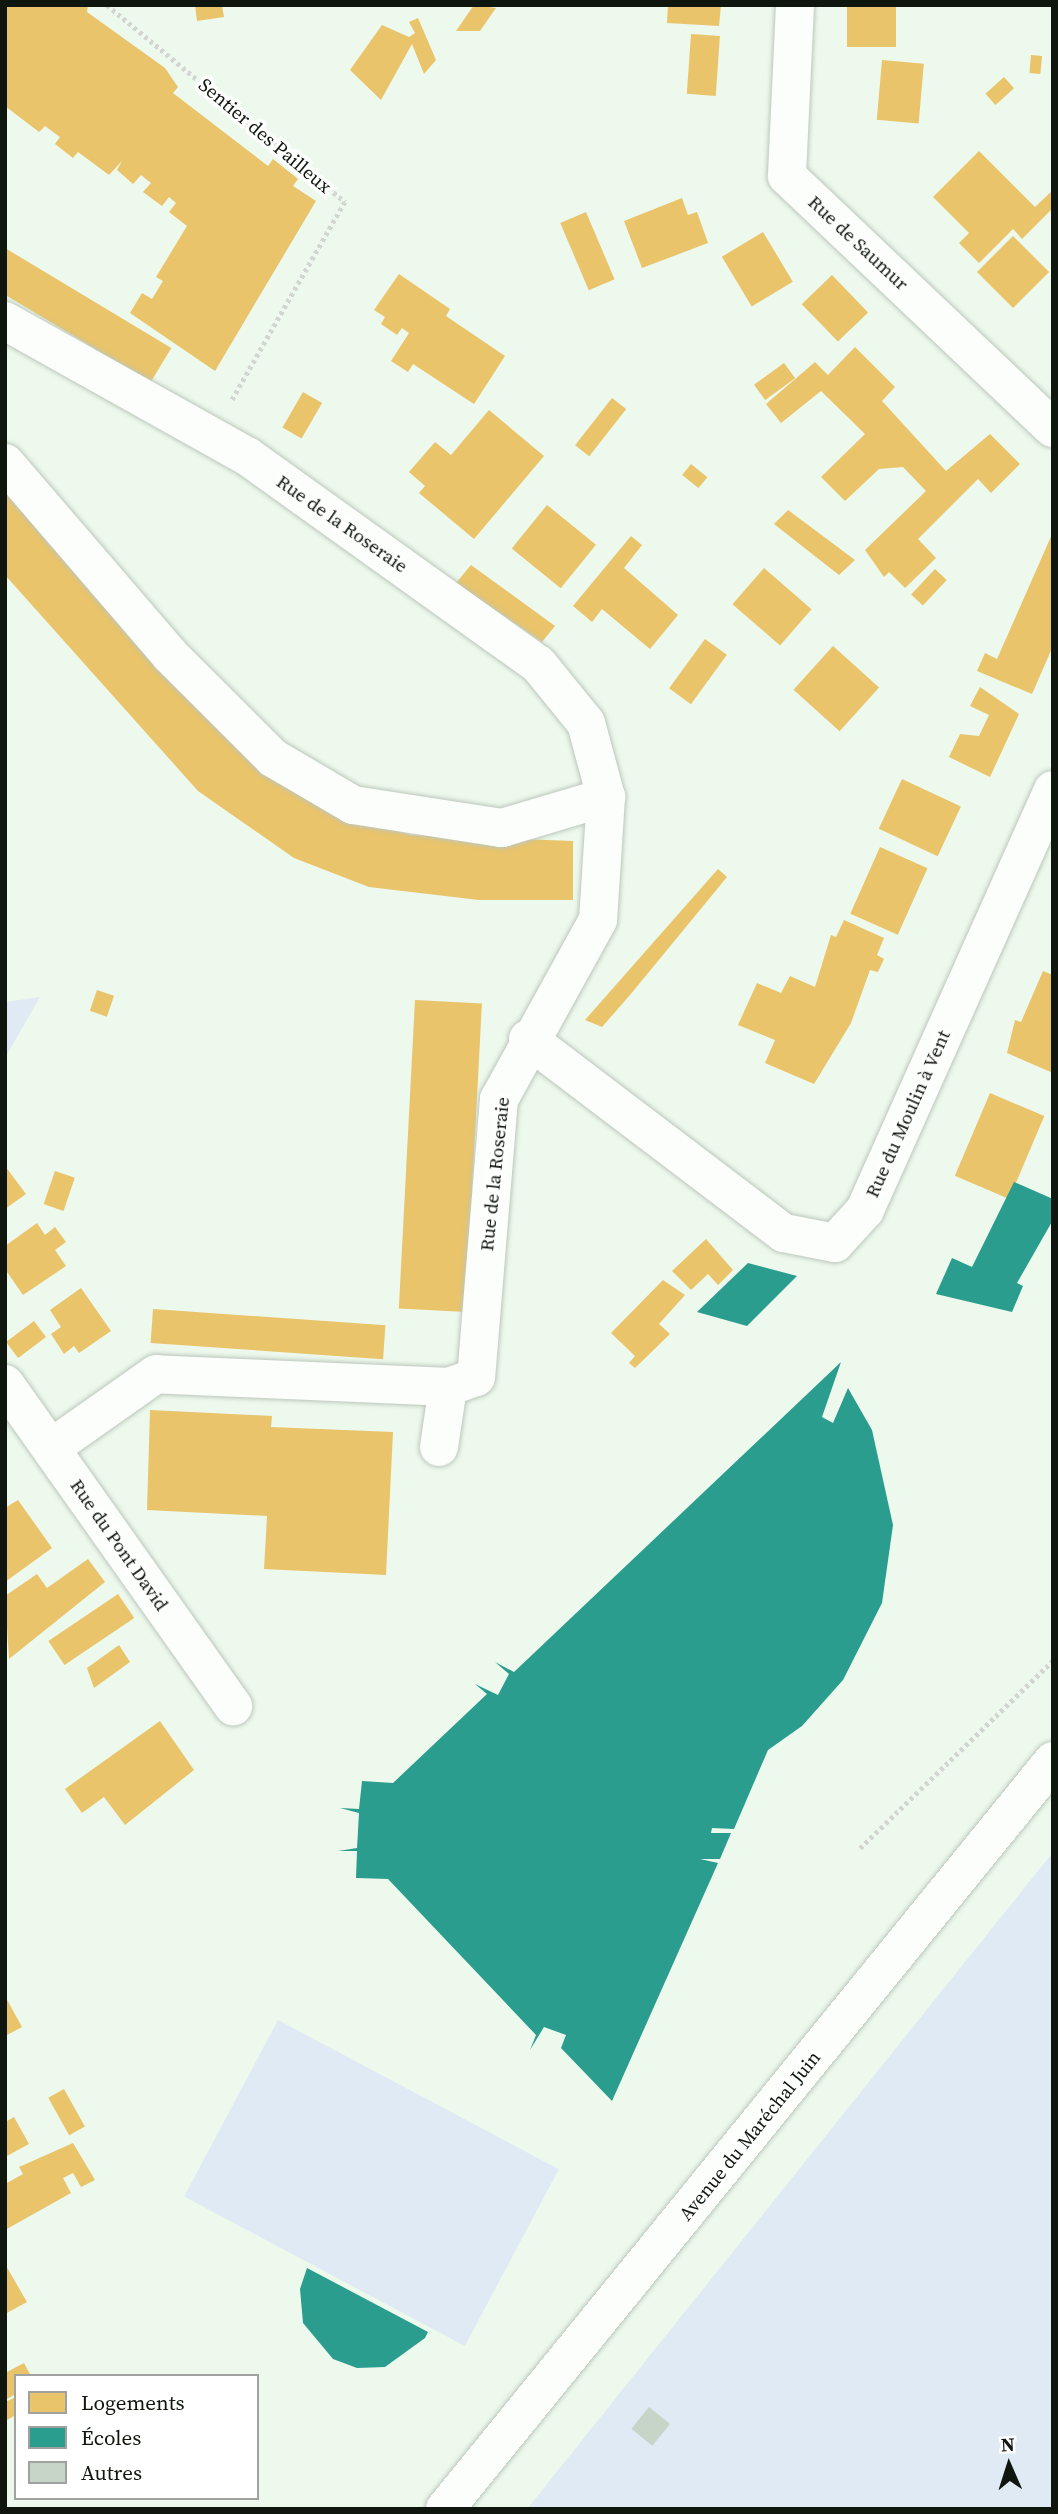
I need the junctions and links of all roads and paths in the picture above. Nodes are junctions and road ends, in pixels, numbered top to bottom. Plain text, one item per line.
1 (107, 5) edge
2 (795, 5) edge
3 (5, 321) edge
4 (1053, 428) edge
5 (211, 436) junction
6 (5, 463) edge
7 (1053, 790) edge
8 (606, 797) junction
9 (528, 1040) junction
10 (5, 1384) edge
11 (448, 1387) junction
12 (439, 1447) dead end
13 (51, 1448) junction
14 (1053, 1660) edge
15 (233, 1706) dead end
16 (1053, 1761) edge
17 (860, 1848) dead end
18 (445, 2509) edge

1 - 5 path, Sentier des Pailleux
2 - 4 street, Rue de Saumur
3 - 5 street, Rue de la Roseraie
5 - 8 street, Rue de la Roseraie
6 - 8 street
7 - 9 street, Rue du Moulin à Vent
8 - 9 street, Rue de la Roseraie
9 - 11 street, Rue de la Roseraie
10 - 13 street, Rue du Pont David
11 - 12 street
11 - 13 street
13 - 15 street, Rue du Pont David
14 - 17 path
16 - 18 street, Avenue du Maréchal Juin

